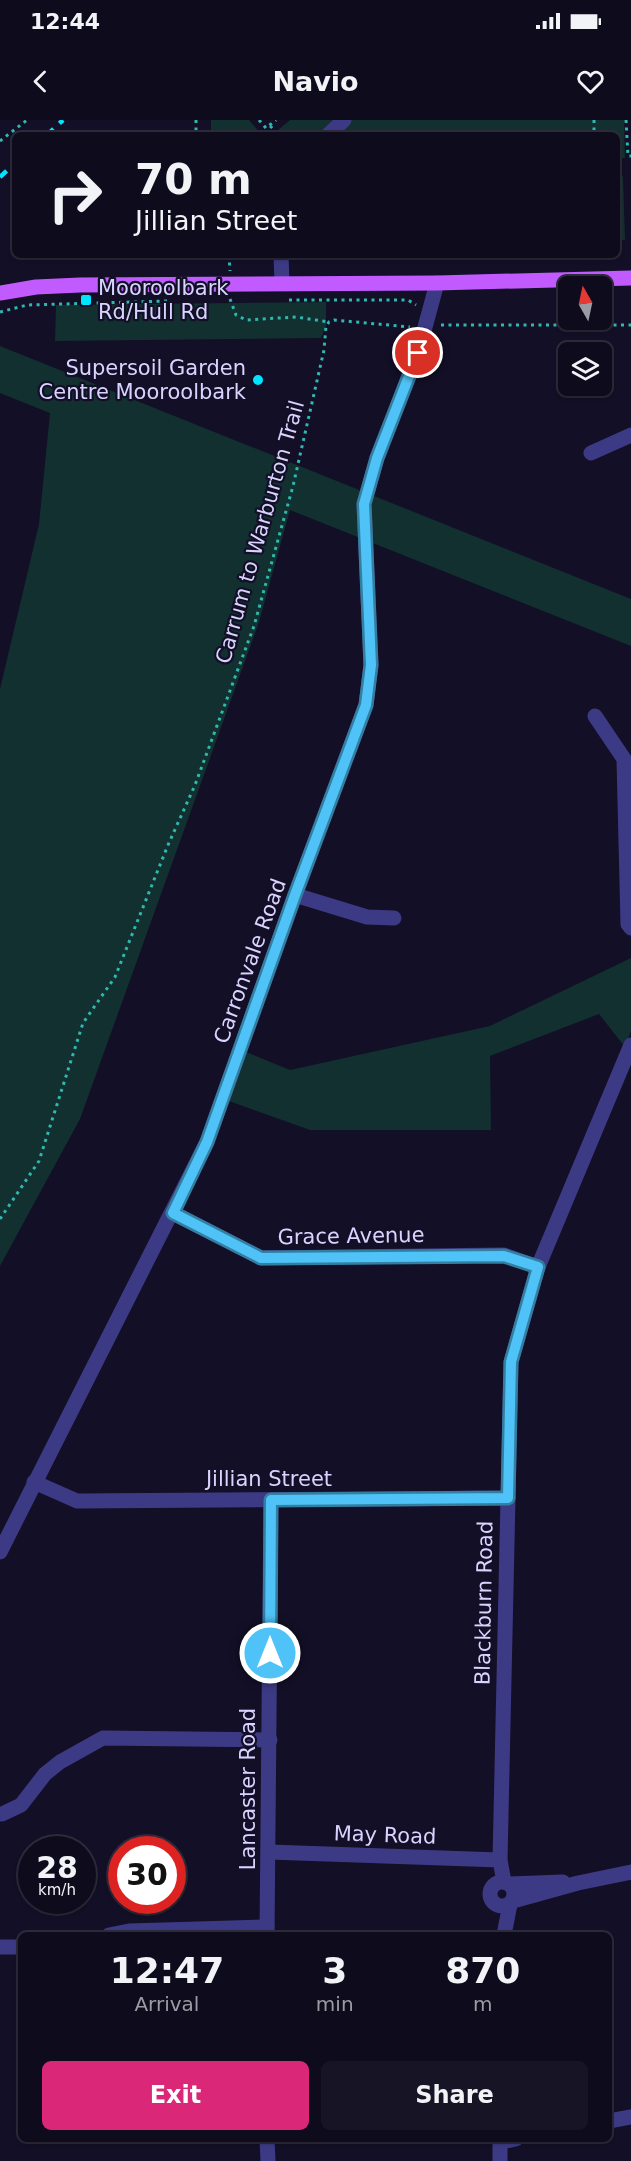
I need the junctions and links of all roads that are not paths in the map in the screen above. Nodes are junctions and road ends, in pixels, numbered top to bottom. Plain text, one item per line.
1 (344, 120) edge
2 (331, 132) edge
3 (281, 258) edge
4 (631, 278) edge
5 (282, 283) junction
6 (437, 283) junction
7 (0, 293) edge
8 (631, 435) edge
9 (591, 453) dead end
10 (595, 716) dead end
11 (295, 895) junction
12 (394, 918) dead end
13 (631, 928) edge
14 (631, 1045) edge
15 (173, 1213) junction
16 (538, 1267) junction
17 (34, 1482) junction
18 (508, 1498) junction
19 (271, 1500) junction
20 (0, 1552) edge
21 (270, 1740) junction
22 (2, 1814) dead end
23 (269, 1852) junction
24 (500, 1860) junction
25 (631, 1872) edge
26 (578, 1882) junction
27 (502, 1885) junction
28 (506, 1903) junction
29 (267, 1931) edge
30 (124, 1932) edge
31 (502, 1932) edge
32 (0, 1947) edge
33 (18, 1947) edge
34 (631, 2117) edge
35 (612, 2120) edge
36 (267, 2142) edge
37 (500, 2142) edge
38 (267, 2161) edge
39 (500, 2161) edge

1 - 2 street
3 - 5 street
4 - 6 main road
5 - 6 main road
5 - 7 main road
6 - 11 street, Carronvale Road
8 - 9 street
10 - 13 street
11 - 12 street
11 - 15 street, Carronvale Road
14 - 16 street, Blackburn Road
15 - 16 street, Grace Avenue
15 - 17 street, Carronvale Road
16 - 18 street, Blackburn Road
17 - 19 street, Jillian Street
17 - 20 street, Carronvale Road
18 - 19 street, Jillian Street
18 - 24 street, Blackburn Road
19 - 21 street, Lancaster Road
21 - 22 street
21 - 23 street, Lancaster Road
23 - 24 street, May Road
23 - 29 street, Lancaster Road
24 - 27 street, Blackburn Road
25 - 26 street
26 - 27 street
26 - 28 street
27 - 28 street
27 - 28 street
28 - 31 street
29 - 30 street
32 - 33 street
34 - 35 street
36 - 38 street
37 - 39 street

